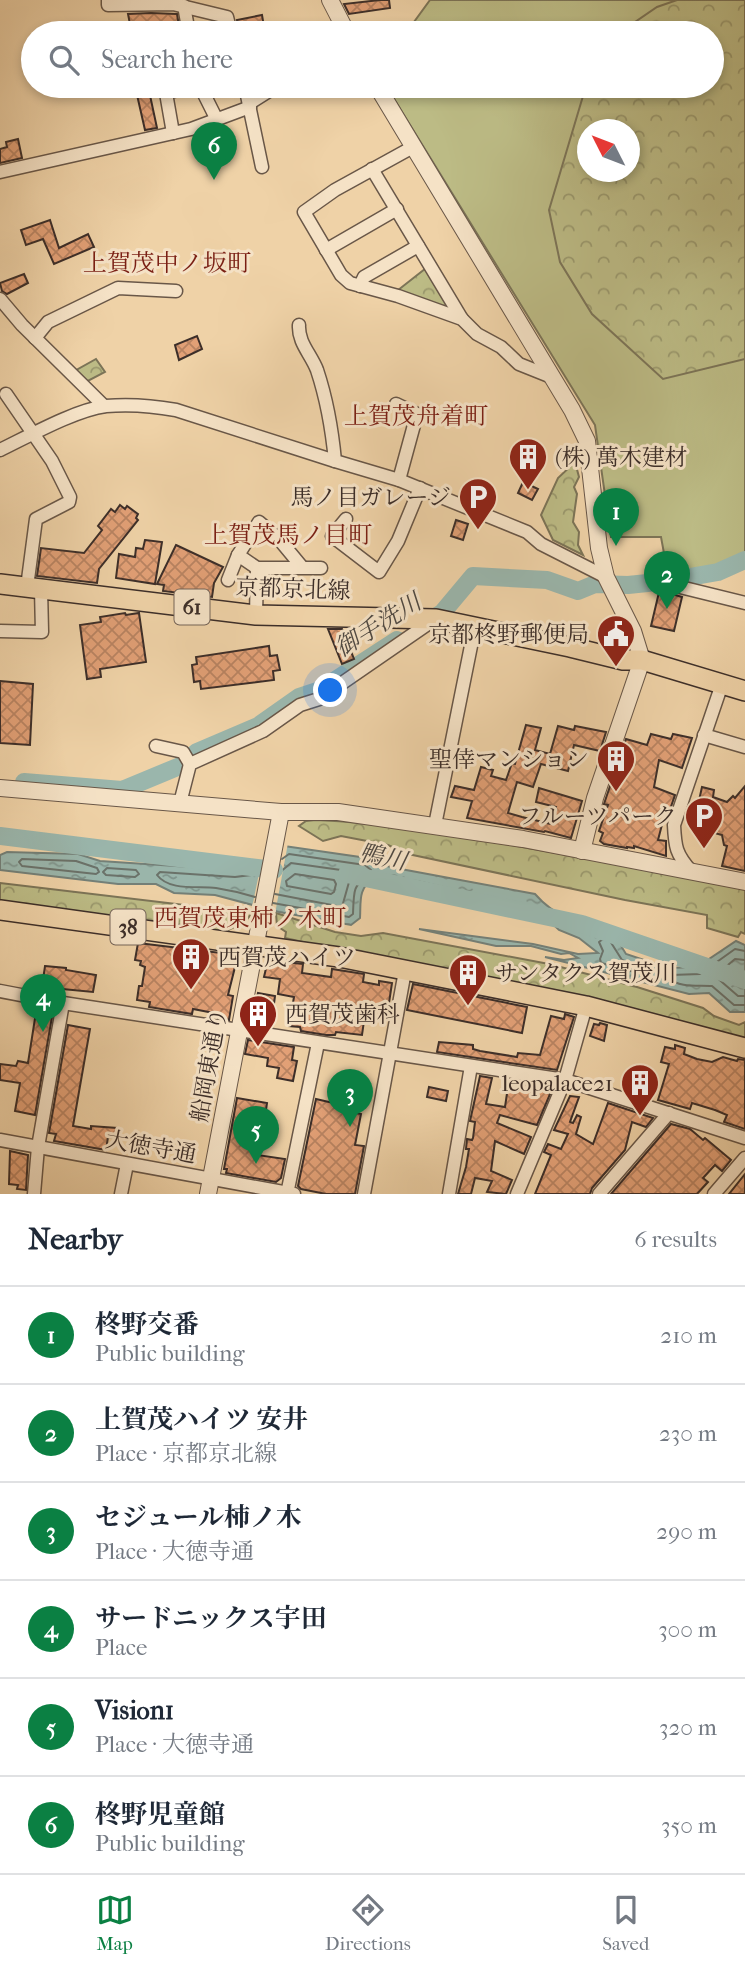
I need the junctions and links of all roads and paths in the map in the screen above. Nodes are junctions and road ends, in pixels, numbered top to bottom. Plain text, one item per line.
1 (108, 0) edge
2 (335, 1) edge
3 (184, 6) junction
4 (187, 21) edge
5 (228, 21) edge
6 (342, 21) edge
7 (167, 98) edge
8 (204, 98) edge
9 (248, 98) edge
10 (260, 98) edge
11 (384, 98) edge
12 (250, 105) junction
13 (216, 120) junction
14 (173, 133) junction
15 (413, 147) junction
16 (262, 167) dead end
17 (372, 169) junction
18 (0, 172) edge
19 (397, 209) junction
20 (418, 246) junction
21 (326, 250) junction
22 (360, 286) junction
23 (176, 291) dead end
24 (0, 299) edge
25 (462, 319) junction
26 (299, 325) dead end
27 (35, 338) junction
28 (550, 376) junction
29 (6, 394) dead end
30 (396, 404) dead end
31 (104, 407) junction
32 (34, 434) junction
33 (0, 450) edge
34 (335, 461) junction
35 (399, 480) junction
36 (420, 488) junction
37 (346, 519) dead end
38 (238, 555) junction
39 (302, 567) junction
40 (257, 568) junction
41 (321, 568) dead end
42 (228, 580) dead end
43 (0, 584) edge
44 (610, 584) junction
45 (668, 584) dead end
46 (34, 588) junction
47 (745, 603) edge
48 (256, 614) junction
49 (436, 619) junction
50 (475, 626) junction
51 (0, 631) edge
52 (642, 660) junction
53 (722, 684) junction
54 (745, 691) edge
55 (704, 735) junction
56 (156, 746) dead end
57 (745, 747) edge
58 (190, 764) junction
59 (0, 788) edge
60 (180, 803) junction
61 (281, 811) junction
62 (435, 825) junction
63 (582, 851) junction
64 (691, 871) junction
65 (745, 883) edge
66 (1, 915) edge
67 (256, 945) junction
68 (405, 971) junction
69 (0, 991) edge
70 (63, 1003) junction
71 (586, 1006) junction
72 (239, 1029) junction
73 (318, 1043) junction
74 (745, 1048) edge
75 (390, 1053) junction
76 (471, 1066) junction
77 (565, 1080) junction
78 (669, 1113) junction
79 (745, 1138) edge
80 (0, 1140) edge
81 (38, 1147) junction
82 (745, 1157) edge
83 (127, 1164) junction
84 (210, 1187) edge
85 (34, 1194) edge
86 (121, 1194) edge
87 (289, 1194) edge
88 (364, 1194) edge
89 (449, 1194) edge
90 (517, 1194) edge
91 (599, 1194) edge
92 (714, 1194) edge

1 - 3 street
2 - 6 street
3 - 4 street
3 - 5 street
7 - 14 street
8 - 13 street
9 - 12 street
10 - 12 street
11 - 15 street
12 - 13 street
12 - 16 street
13 - 14 street
14 - 18 street
15 - 17 street
15 - 28 street
17 - 19 street
17 - 21 street
19 - 20 street
19 - 21 street
20 - 22 street
20 - 25 street
21 - 22 street
22 - 25 street
23 - 27 street
24 - 27 street
25 - 28 street
26 - 34 street
27 - 31 street
28 - 44 street
29 - 32 street
30 - 35 street
31 - 32 street
31 - 34 street
32 - 33 street
32 - 46 street
34 - 35 street
35 - 36 street
36 - 37 street
36 - 44 street
38 - 39 street
38 - 40 street
38 - 42 street
39 - 40 street
39 - 41 street
40 - 48 street
43 - 46 main road, 京都京北線 / 61
44 - 52 street
45 - 47 street
46 - 48 main road, 京都京北線 / 61
46 - 51 street
48 - 49 main road, 京都京北線 / 61
49 - 50 main road, 京都京北線 / 61
49 - 58 street
50 - 52 main road, 京都京北線 / 61
50 - 62 street
52 - 53 main road, 京都京北線 / 61
52 - 63 street
53 - 54 main road, 京都京北線 / 61
53 - 55 street
55 - 57 street
55 - 64 street
56 - 58 street
58 - 60 street
59 - 60 street
60 - 61 street
61 - 62 street
61 - 67 street, 船岡東通り
62 - 63 street
63 - 64 street
64 - 65 street
66 - 67 main road, 38
67 - 68 main road, 38
67 - 72 street, 船岡東通り
68 - 71 main road, 38
68 - 75 street
69 - 70 street
70 - 72 street
70 - 81 street
71 - 74 main road, 38
71 - 77 street
72 - 73 street
72 - 84 street, 船岡東通り
73 - 75 street
73 - 87 street
75 - 76 street
75 - 88 street
76 - 77 street
76 - 89 street
77 - 78 street
77 - 90 street
78 - 79 street
78 - 91 street
80 - 81 street, 大徳寺通
81 - 83 street, 大徳寺通
81 - 85 street
82 - 92 street
83 - 84 street, 大徳寺通
83 - 86 street
84 - 87 street, 大徳寺通

